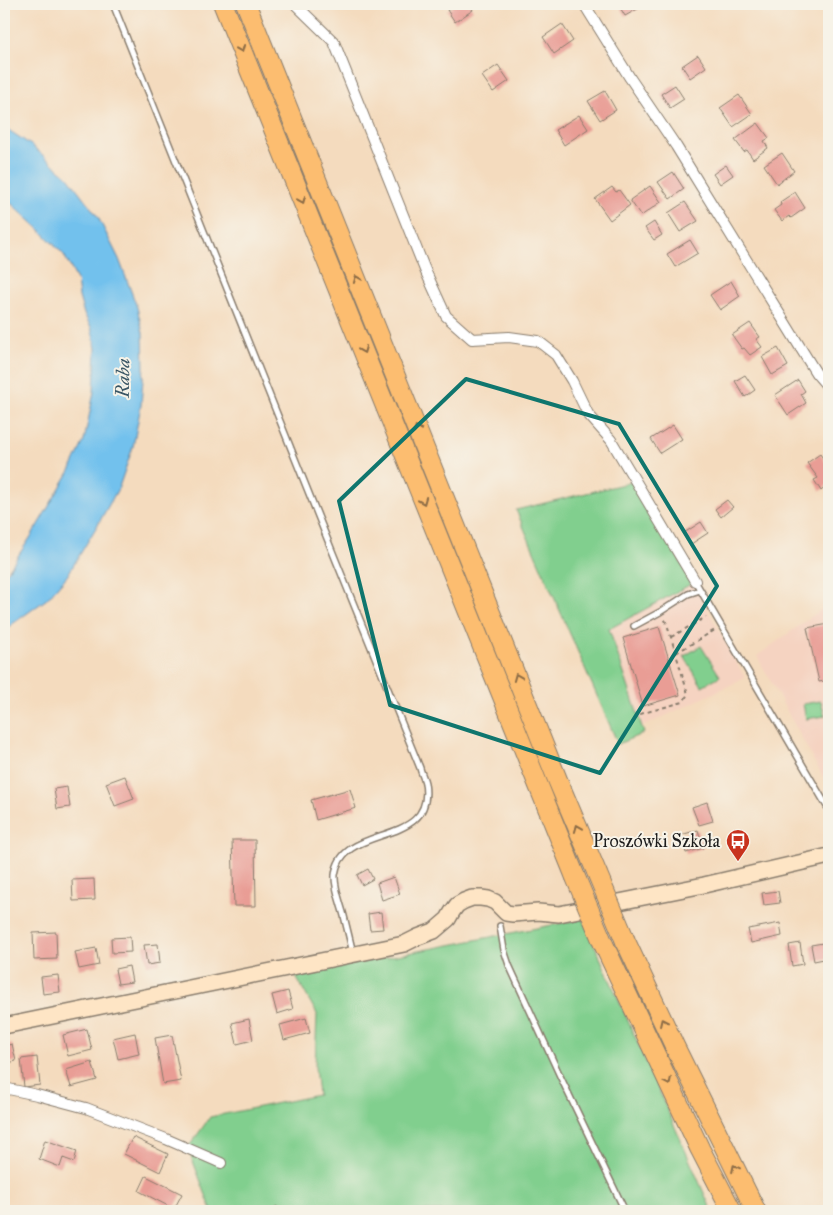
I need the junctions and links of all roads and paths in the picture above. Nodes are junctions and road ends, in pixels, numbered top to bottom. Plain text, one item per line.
1 (113, 4) edge
2 (223, 4) edge
3 (246, 4) edge
4 (296, 4) edge
5 (584, 4) edge
6 (829, 388) edge
7 (697, 586) junction
8 (660, 612) junction
9 (713, 612) junction
10 (634, 626) dead end
11 (721, 626) junction
12 (671, 637) junction
13 (676, 653) junction
14 (640, 714) dead end
15 (829, 810) edge
16 (829, 856) edge
17 (500, 926) dead end
18 (353, 954) junction
19 (4, 1026) edge
20 (4, 1088) edge
21 (221, 1163) dead end
22 (625, 1211) edge
23 (732, 1211) edge
24 (756, 1211) edge

1 - 18 lane
2 -> 23 highway, bridge
24 -> 3 highway, bridge
4 - 7 street
5 - 6 street
7 - 8 lane
7 - 9 lane
8 - 10 lane
8 - 12 path
9 - 11 lane
9 - 12 path
11 - 13 path
11 - 15 lane
12 - 13 path
13 - 14 path
16 - 18 main road
17 - 22 lane
18 - 19 main road
20 - 21 street

